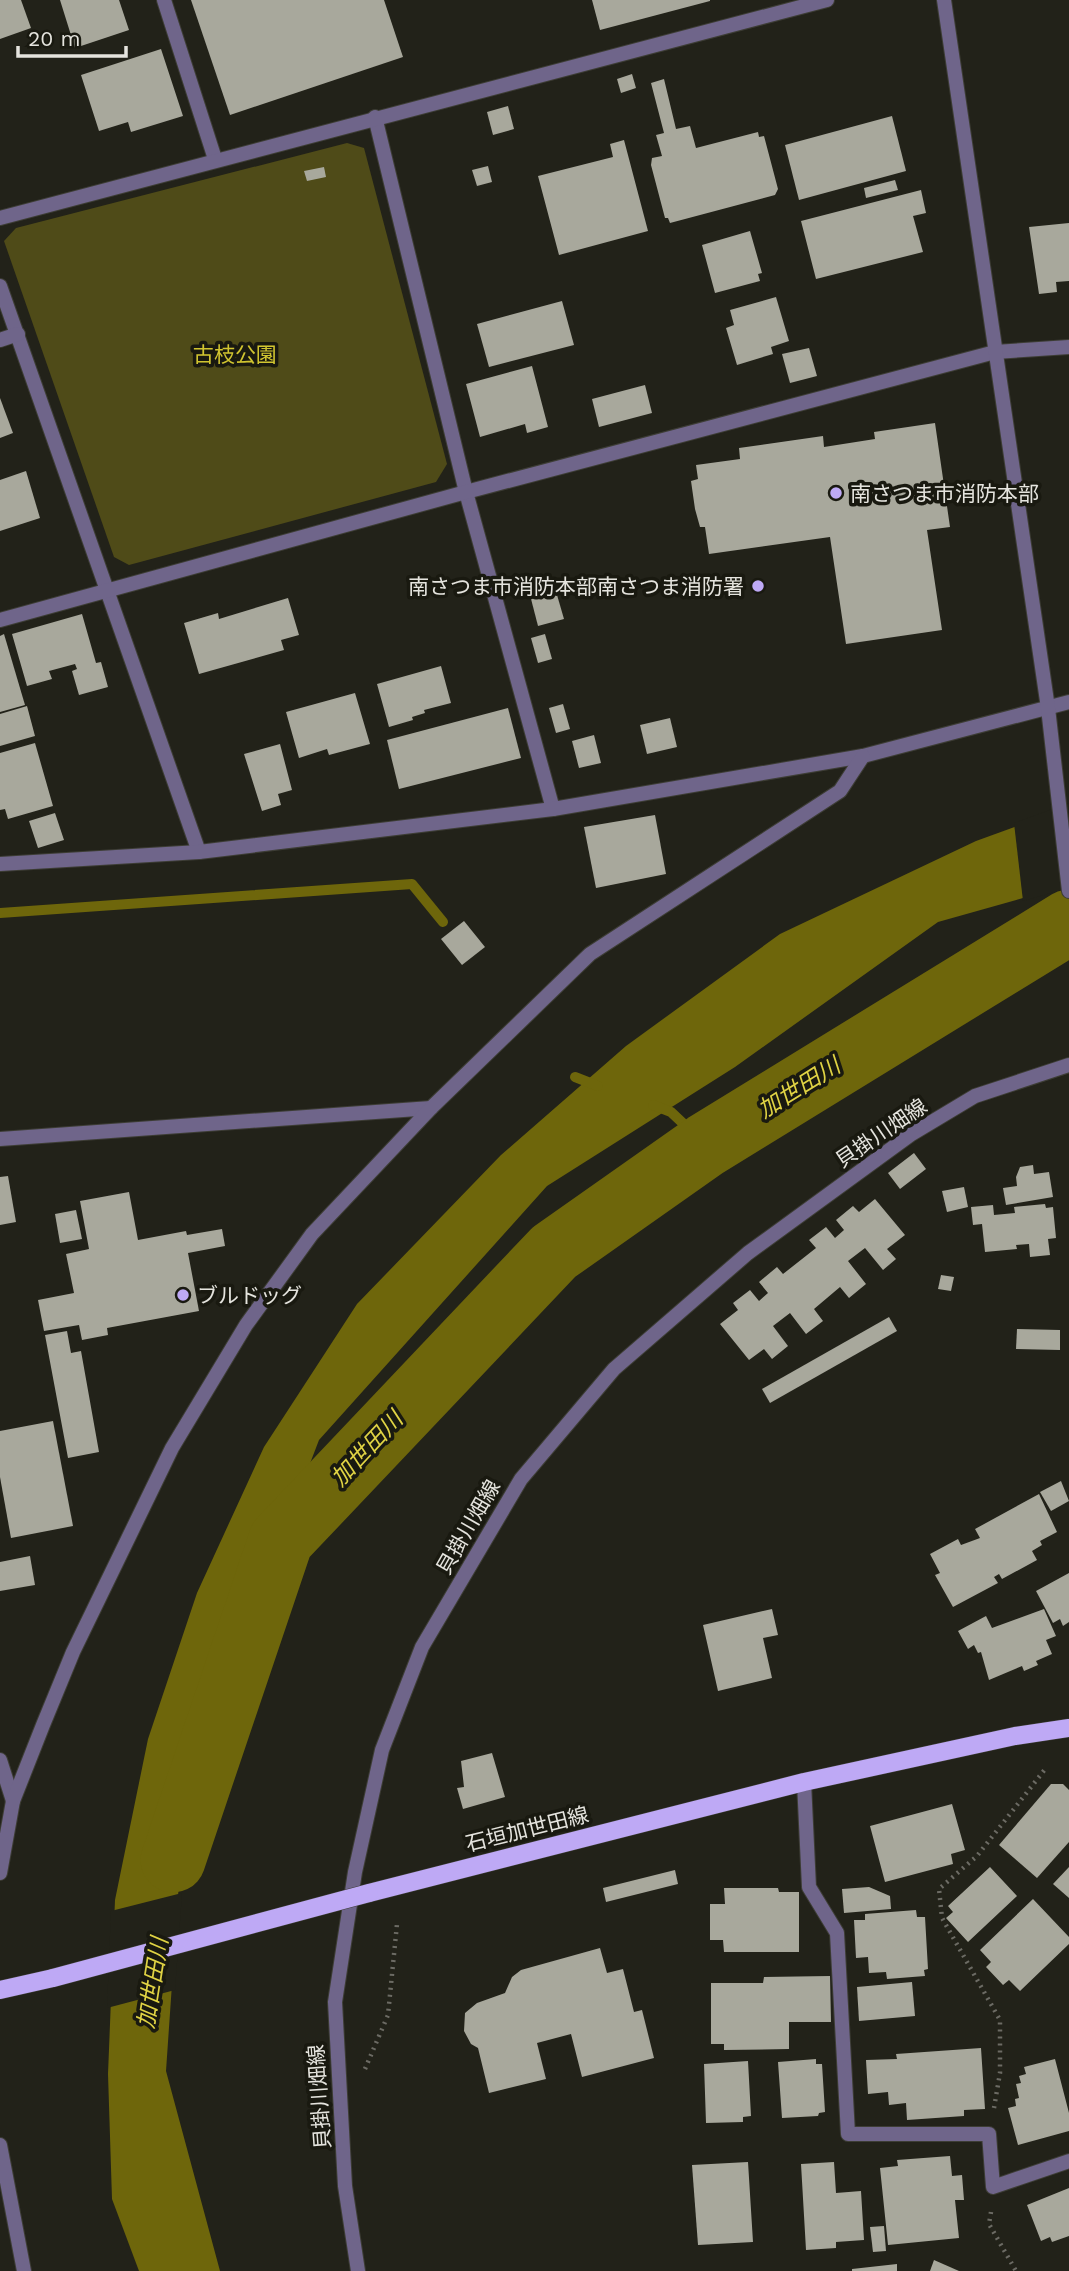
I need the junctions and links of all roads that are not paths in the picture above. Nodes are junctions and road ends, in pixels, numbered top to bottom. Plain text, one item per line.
1 (164, 0) edge
2 (827, 0) edge
3 (944, 0) edge
4 (375, 117) junction
5 (215, 159) junction
6 (0, 218) edge
7 (0, 286) edge
8 (18, 334) junction
9 (0, 340) edge
10 (1069, 347) edge
11 (995, 352) junction
12 (466, 492) junction
13 (108, 592) junction
14 (0, 620) edge
15 (1069, 702) edge
16 (1048, 708) junction
17 (863, 756) junction
18 (553, 808) junction
19 (199, 852) junction
20 (0, 864) edge
21 (1069, 891) edge
22 (1069, 1065) edge
23 (431, 1108) junction
24 (0, 1139) edge
25 (1069, 1728) edge
26 (0, 1760) edge
27 (804, 1782) junction
28 (13, 1801) junction
29 (0, 1873) edge
30 (0, 1990) edge
31 (0, 2145) edge
32 (1069, 2161) edge
33 (24, 2271) edge
34 (358, 2271) edge

1 - 5 street
2 - 4 street
3 - 11 street
4 - 5 street
4 - 12 street
5 - 6 street
7 - 8 street
8 - 9 street
8 - 13 street
10 - 11 street
11 - 12 street
11 - 16 street
12 - 13 street
12 - 18 street
13 - 14 street
13 - 19 street
15 - 16 street
16 - 17 street
16 - 21 street
17 - 18 street
17 - 23 street
18 - 19 street
19 - 20 street
22 - 34 street, 貝掛川畑線
23 - 24 street
23 - 28 street
25 - 27 main road, 石垣加世田線
26 - 28 street
27 - 30 main road, 石垣加世田線, bridge
27 - 32 street
28 - 29 street
31 - 33 street

